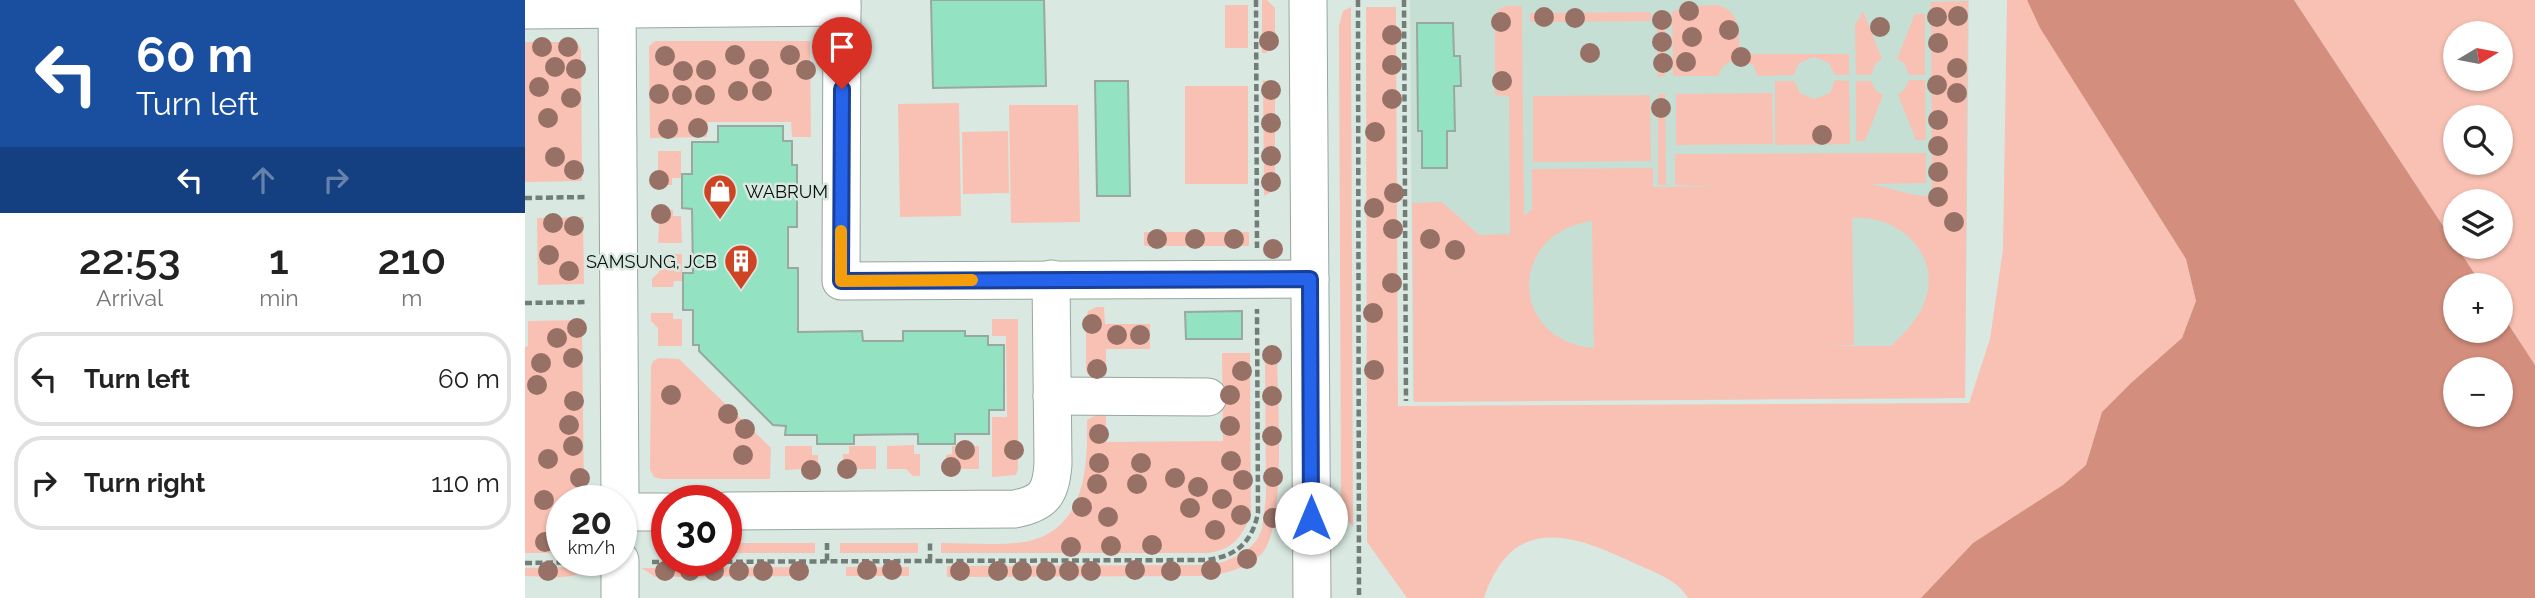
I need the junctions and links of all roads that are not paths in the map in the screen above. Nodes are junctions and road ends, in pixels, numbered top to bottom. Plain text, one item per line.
1 (1308, 0) edge
2 (617, 4) edge
3 (842, 4) edge
4 (525, 10) edge
5 (1051, 279) junction
6 (1310, 279) junction
7 (1052, 396) junction
8 (1209, 397) dead end
9 (620, 485) edge
10 (742, 511) edge
11 (613, 576) edge
12 (620, 598) edge
13 (1312, 598) edge

1 - 6 street
2 - 3 street
2 - 4 street
2 - 9 street
3 - 5 street
5 - 6 street
5 - 7 street
6 - 13 street
7 - 8 street
7 - 10 street
11 - 12 street

